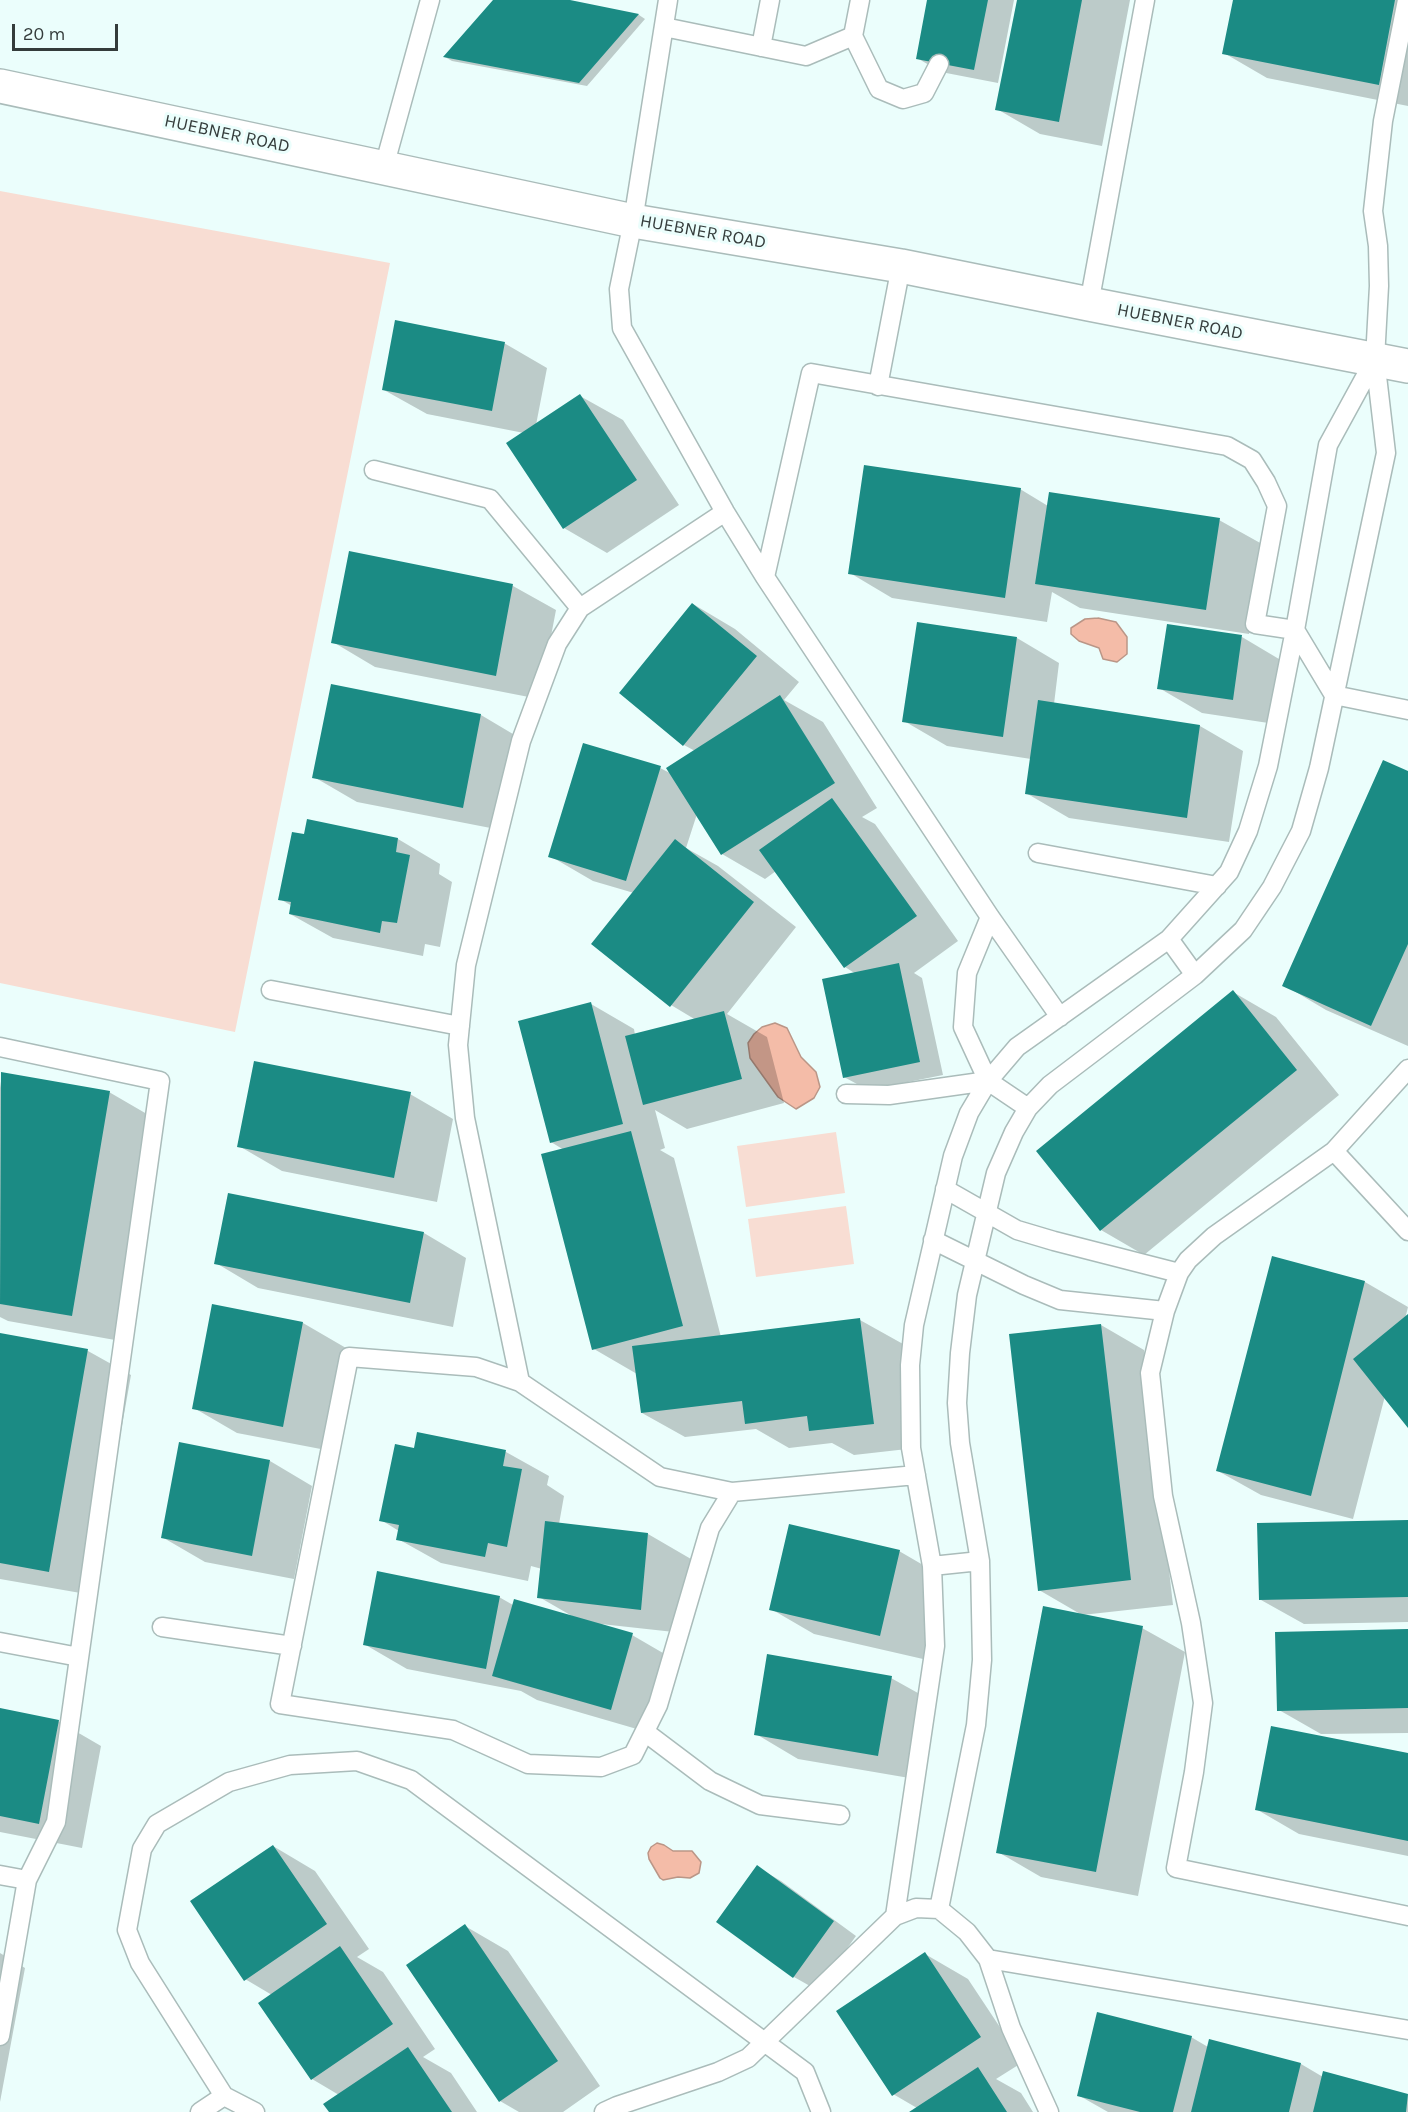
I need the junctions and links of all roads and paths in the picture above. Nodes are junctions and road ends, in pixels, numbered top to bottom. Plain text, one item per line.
1 (430, 0) edge
2 (668, 0) edge
3 (770, 0) edge
4 (860, 0) edge
5 (1145, 0) edge
6 (1407, 0) edge
7 (664, 27) junction
8 (853, 36) junction
9 (761, 47) junction
10 (939, 63) dead end
11 (0, 86) edge
12 (384, 167) junction
13 (633, 221) junction
14 (901, 266) junction
15 (1089, 304) junction
16 (1375, 359) junction
17 (1408, 366) edge
18 (878, 386) junction
19 (374, 470) dead end
20 (725, 512) junction
21 (765, 577) junction
22 (580, 608) junction
23 (1295, 630) junction
24 (1334, 695) junction
25 (1408, 710) edge
26 (1038, 854) dead end
27 (1217, 886) junction
28 (990, 917) junction
29 (1169, 939) junction
30 (1195, 975) junction
31 (271, 990) dead end
32 (1060, 1017) junction
33 (460, 1026) junction
34 (0, 1047) edge
35 (1408, 1069) edge
36 (988, 1081) junction
37 (846, 1094) dead end
38 (1029, 1108) junction
39 (1334, 1151) junction
40 (945, 1189) junction
41 (986, 1214) junction
42 (1408, 1231) edge
43 (933, 1240) junction
44 (975, 1260) junction
45 (1179, 1273) junction
46 (1165, 1311) junction
47 (520, 1382) junction
48 (916, 1475) junction
49 (732, 1492) junction
50 (980, 1562) junction
51 (932, 1566) junction
52 (162, 1627) dead end
53 (0, 1642) edge
54 (292, 1646) junction
55 (79, 1657) junction
56 (645, 1732) junction
57 (840, 1815) dead end
58 (0, 1875) edge
59 (27, 1880) junction
60 (939, 1909) junction
61 (895, 1916) junction
62 (1408, 1916) edge
63 (988, 1959) junction
64 (1408, 2030) edge
65 (0, 2036) edge
66 (765, 2041) junction
67 (224, 2096) junction
68 (200, 2112) edge
69 (255, 2112) edge
70 (604, 2112) edge
71 (821, 2112) edge
72 (1049, 2112) edge

1 - 12 lane
2 - 7 lane
3 - 9 lane
4 - 8 lane
5 - 15 lane
6 - 16 lane
7 - 9 lane
7 - 13 lane
8 - 9 lane
8 - 10 lane
11 - 12 main road, HUEBNER ROAD
12 - 13 main road, HUEBNER ROAD
13 - 14 main road, HUEBNER ROAD
13 - 20 lane
14 - 15 main road, HUEBNER ROAD
14 - 18 lane
15 - 16 main road, HUEBNER ROAD
16 - 17 main road, HUEBNER ROAD
16 - 23 lane
16 - 24 lane
18 - 21 lane
18 - 23 lane
19 - 22 lane
20 - 21 lane
20 - 22 lane
21 - 28 lane
22 - 33 lane
23 - 24 lane
23 - 27 lane
24 - 25 lane
24 - 30 lane
26 - 27 lane
27 - 29 lane
28 - 32 lane
28 - 36 lane
29 - 30 lane
29 - 32 lane
30 - 38 lane
31 - 33 lane
32 - 36 lane
33 - 47 lane
34 - 55 lane
35 - 39 lane
36 - 37 lane
36 - 38 lane
36 - 40 lane
38 - 41 lane
39 - 42 lane
39 - 45 lane
40 - 41 lane
40 - 43 lane
41 - 44 lane
41 - 45 lane
43 - 44 lane
43 - 48 lane
44 - 46 lane
44 - 50 lane
45 - 46 lane
46 - 62 lane
47 - 49 lane
47 - 54 lane
48 - 49 lane
48 - 51 lane
49 - 56 lane
50 - 51 lane
50 - 60 lane
51 - 61 lane
52 - 54 lane
53 - 55 lane
54 - 56 lane
55 - 59 lane
56 - 57 lane
58 - 59 lane
59 - 65 lane
60 - 61 lane
60 - 63 lane
61 - 66 lane
63 - 64 lane
63 - 72 lane
66 - 67 lane
66 - 70 lane
66 - 71 lane
67 - 68 lane
67 - 69 lane

